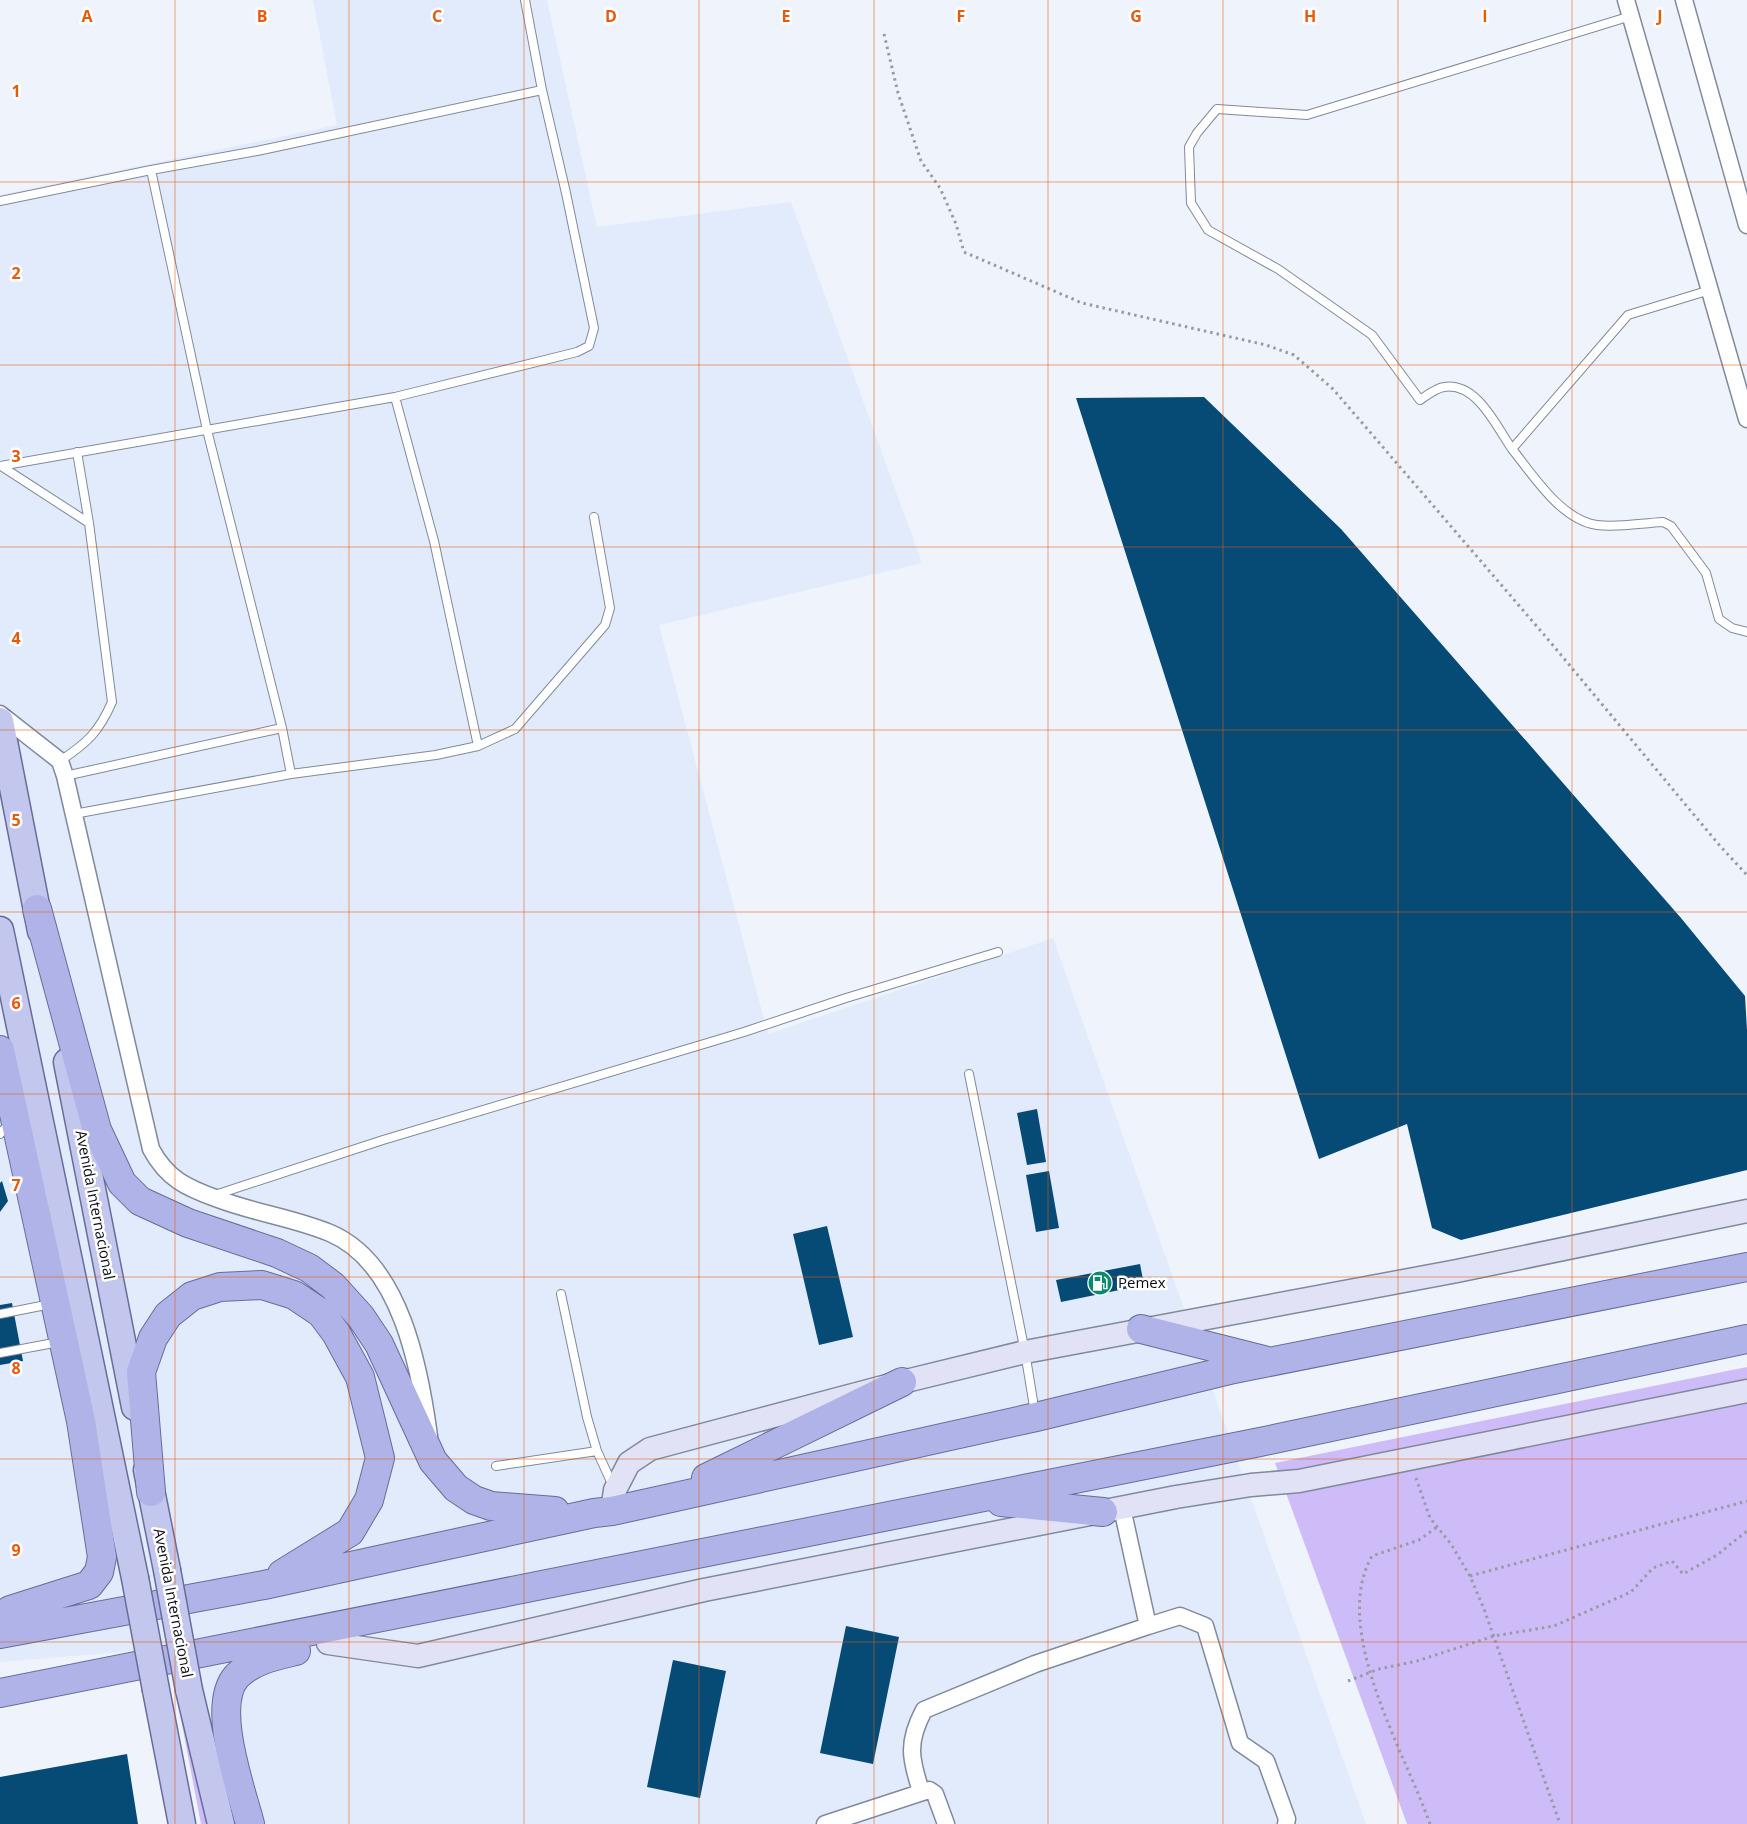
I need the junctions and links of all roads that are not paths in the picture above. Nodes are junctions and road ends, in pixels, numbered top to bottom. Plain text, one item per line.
1 (525, 0) edge
2 (1626, 0) edge
3 (1684, 0) edge
4 (1631, 16) junction
5 (542, 90) junction
6 (151, 170) junction
7 (0, 201) edge
8 (1747, 225) edge
9 (1710, 290) junction
10 (395, 397) junction
11 (1747, 419) edge
12 (207, 430) junction
13 (1512, 449) junction
14 (77, 452) junction
15 (1, 466) edge
16 (594, 517) dead end
17 (89, 523) junction
18 (1747, 632) edge
19 (0, 714) edge
20 (0, 721) edge
21 (282, 728) junction
22 (478, 746) junction
23 (63, 768) junction
24 (291, 774) junction
25 (74, 814) junction
26 (37, 909) junction
27 (0, 930) edge
28 (998, 952) dead end
29 (0, 1050) edge
30 (969, 1074) dead end
31 (5, 1122) edge
32 (211, 1197) junction
33 (1747, 1211) edge
34 (1747, 1267) edge
35 (561, 1294) dead end
36 (56, 1304) junction
37 (0, 1314) edge
38 (1141, 1329) junction
39 (1747, 1338) edge
40 (64, 1341) junction
41 (1025, 1352) junction
42 (0, 1353) edge
43 (1272, 1362) junction
44 (902, 1382) junction
45 (1747, 1391) edge
46 (1036, 1416) junction
47 (597, 1451) junction
48 (433, 1460) junction
49 (496, 1466) dead end
50 (151, 1492) junction
51 (666, 1498) junction
52 (974, 1499) junction
53 (607, 1505) junction
54 (1112, 1510) junction
55 (264, 1585) junction
56 (466, 1600) junction
57 (0, 1619) edge
58 (1148, 1626) junction
59 (0, 1634) edge
60 (328, 1643) junction
61 (28, 1687) junction
62 (0, 1693) edge
63 (0, 1703) edge
64 (921, 1791) junction
65 (182, 1824) edge
66 (221, 1824) edge
67 (250, 1824) edge
68 (826, 1824) edge
69 (946, 1824) edge
70 (1286, 1824) edge

1 - 5 lane
2 - 4 street
3 - 8 street
4 - 9 street
4 - 13 lane
5 - 6 lane
5 - 10 lane
6 - 7 lane
6 - 12 lane
9 - 11 street
9 - 13 lane
10 - 12 lane
10 - 22 lane
12 - 14 lane
12 - 21 lane
13 - 18 lane
14 - 15 lane
14 - 17 lane
15 - 17 lane
16 - 22 lane
17 - 23 lane
19 - 23 street
20 - 26 main road, Avenida Internacional
21 - 23 lane
21 - 24 lane
22 - 24 lane
23 - 25 street
24 - 25 lane
25 - 32 street
26 - 48 highway
26 - 50 main road, Avenida Internacional
27 - 65 main road, bridge
28 - 32 lane
29 - 31 highway
30 - 41 lane
31 - 36 highway
32 - 48 street
33 - 38 main road
34 - 43 highway
35 - 47 lane
36 - 37 lane
36 - 40 highway
38 - 41 main road
38 - 43 highway
39 - 52 highway
40 - 42 lane
40 - 57 highway
41 - 44 main road
41 - 46 lane
43 - 46 highway
44 - 51 highway
44 - 53 main road
45 - 54 main road
46 - 51 highway
47 - 49 lane
47 - 53 lane
48 - 53 highway
50 - 55 highway
50 - 66 main road, Avenida Internacional, bridge
51 - 53 highway
52 - 54 highway
52 - 56 highway
53 - 55 highway
54 - 58 street
54 - 60 main road
55 - 59 highway
56 - 60 highway
56 - 61 highway
58 - 64 street
58 - 70 street
60 - 67 highway
61 - 62 highway
61 - 63 main road
64 - 68 street
64 - 69 street

